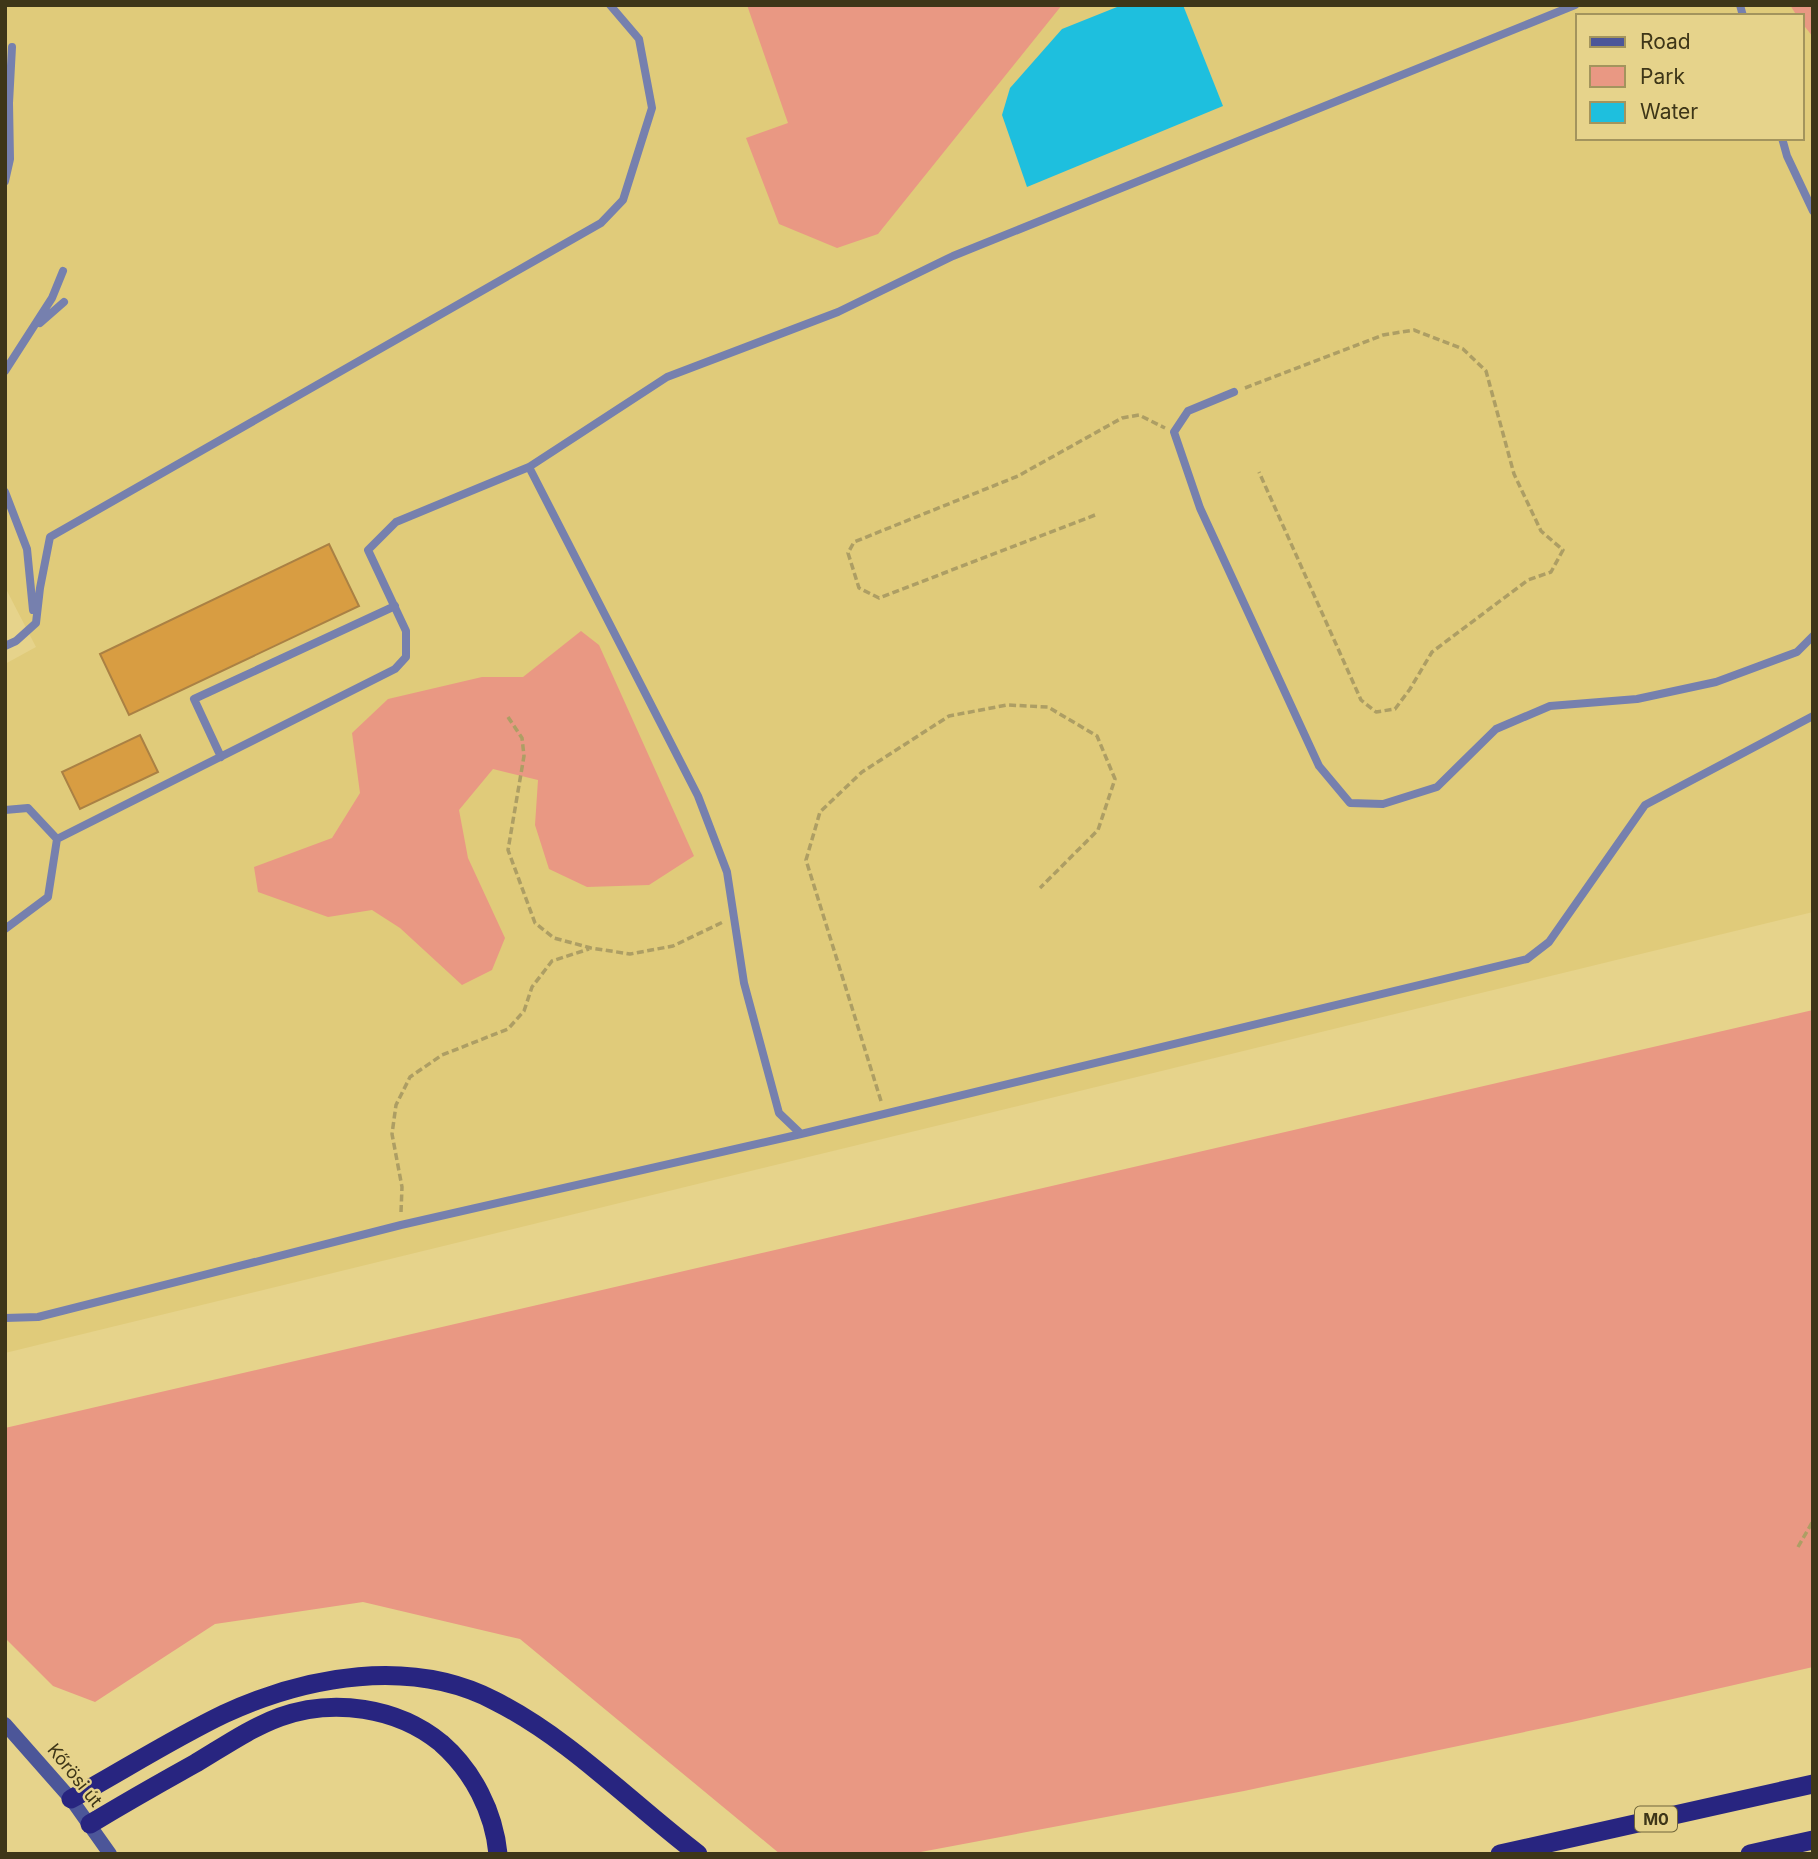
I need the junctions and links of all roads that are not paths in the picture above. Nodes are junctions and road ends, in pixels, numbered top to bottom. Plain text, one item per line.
1 (610, 5) edge
2 (1575, 5) edge
3 (12, 47) dead end
4 (1783, 140) edge
5 (5, 181) edge
6 (1813, 211) edge
7 (63, 271) dead end
8 (64, 302) dead end
9 (33, 330) junction
10 (5, 371) edge
11 (1234, 392) road end
12 (528, 467) junction
13 (5, 492) edge
14 (395, 606) junction
15 (34, 624) junction
16 (1813, 636) edge
17 (5, 646) edge
18 (1813, 716) edge
19 (221, 757) junction
20 (5, 810) edge
21 (57, 839) junction
22 (5, 929) edge
23 (801, 1134) junction
24 (5, 1318) edge
25 (5, 1724) edge
26 (1813, 1784) edge
27 (71, 1799) junction
28 (90, 1824) junction
29 (1813, 1840) edge
30 (110, 1854) edge
31 (498, 1854) edge
32 (698, 1854) edge
33 (1500, 1854) edge
34 (1749, 1854) edge

1 - 15 lane
2 - 12 lane
3 - 5 lane
4 - 6 lane
7 - 9 lane
8 - 9 lane
9 - 10 lane
11 - 16 lane
12 - 14 lane
12 - 23 lane
13 - 15 lane
14 - 19 lane
14 - 19 lane
15 - 17 lane
18 - 23 lane
19 - 21 lane
20 - 21 lane
21 - 22 lane
23 - 24 lane
25 - 27 main road, Kőrösi út
26 - 33 highway, M0
27 - 28 main road, Kőrösi út
27 - 32 highway
28 - 30 main road, Kőrösi út
28 - 31 highway
29 - 34 highway

